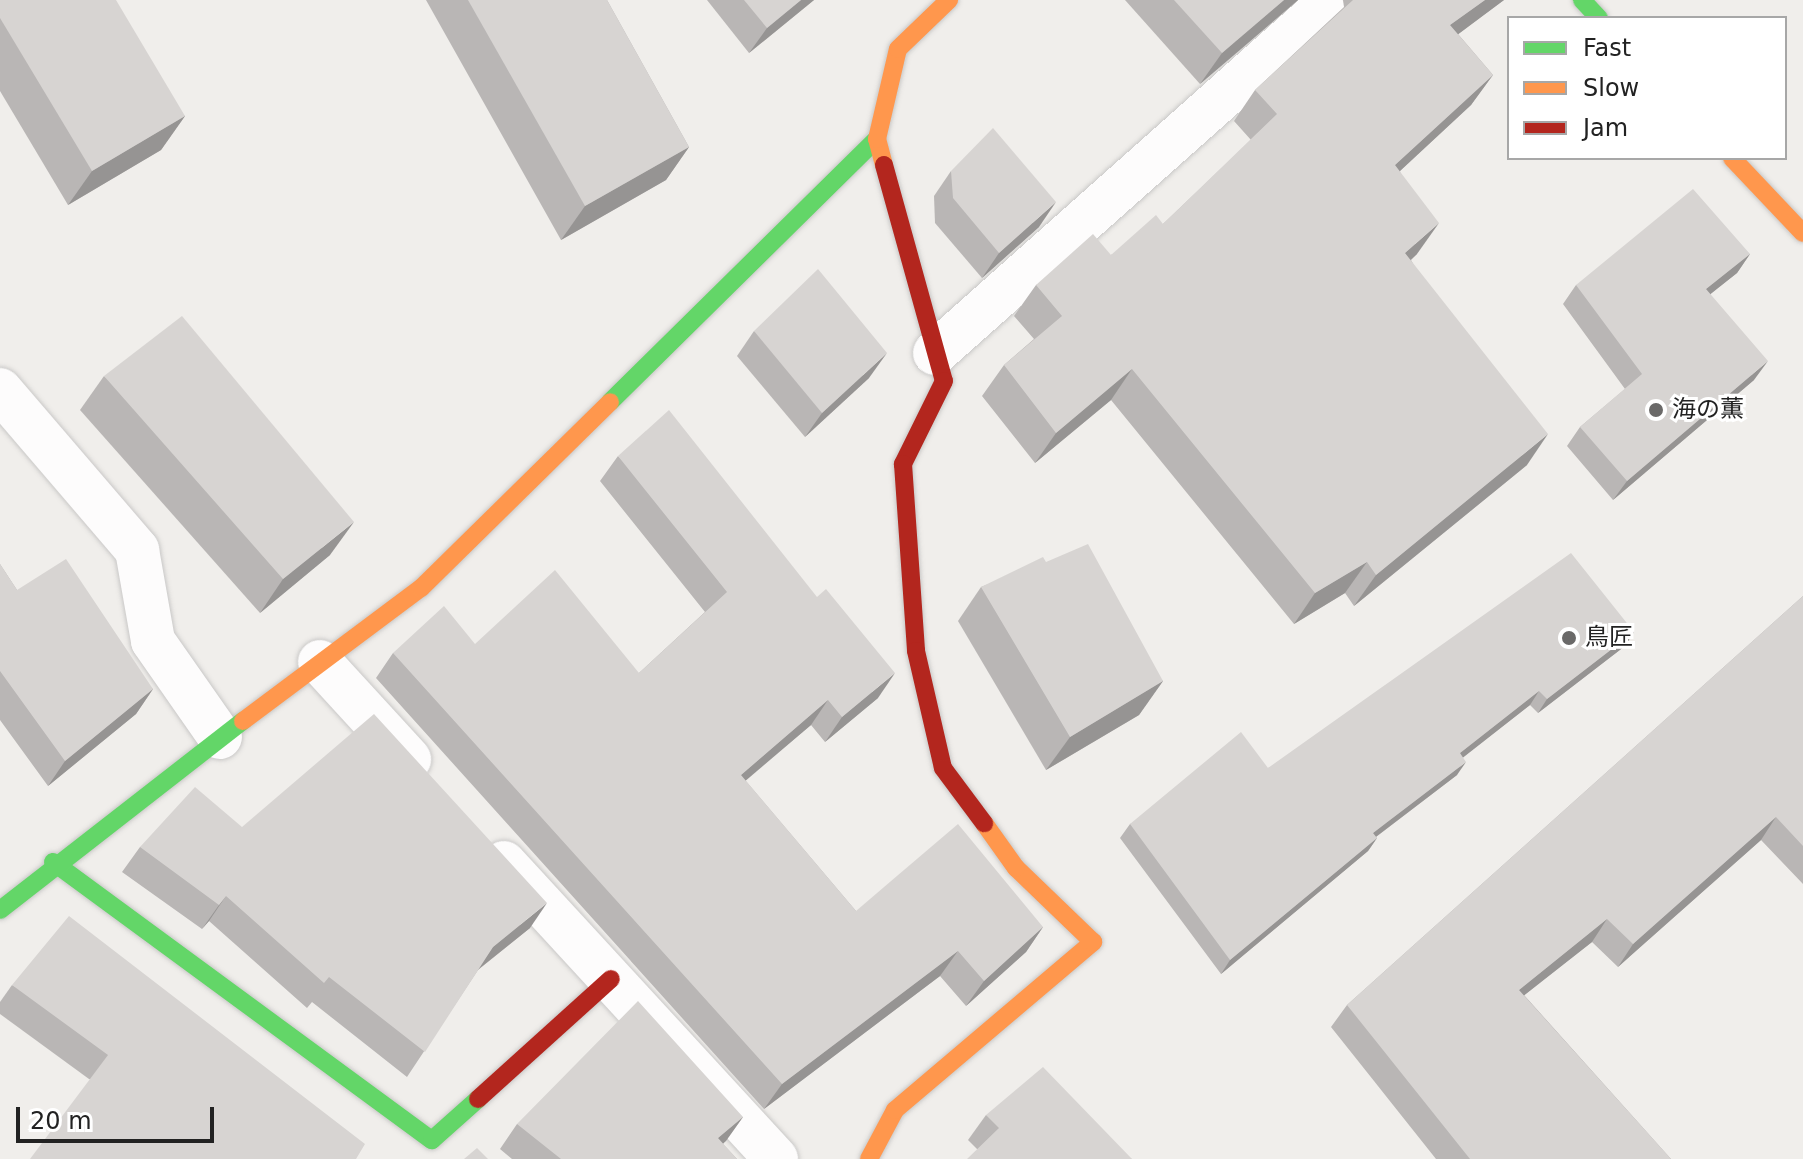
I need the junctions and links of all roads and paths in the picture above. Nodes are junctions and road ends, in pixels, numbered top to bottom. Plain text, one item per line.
1 (949, 0) edge
2 (1582, 0) edge
3 (1323, 8) dead end
4 (1597, 16) edge
5 (877, 139) junction
6 (1734, 160) edge
7 (1803, 233) edge
8 (935, 353) junction
9 (0, 390) edge
10 (320, 662) junction
11 (220, 737) junction
12 (439, 791) edge
13 (471, 826) edge
14 (53, 862) junction
15 (0, 910) edge
16 (611, 979) junction
17 (776, 1159) edge
18 (869, 1159) edge

1 - 5 main road
2 - 4 main road
3 - 8 street
5 - 8 main road
5 - 10 main road
6 - 7 main road
8 - 18 main road
9 - 11 street
10 - 11 main road
10 - 12 street
11 - 14 main road
13 - 16 street
14 - 15 main road
14 - 16 main road
16 - 17 street

